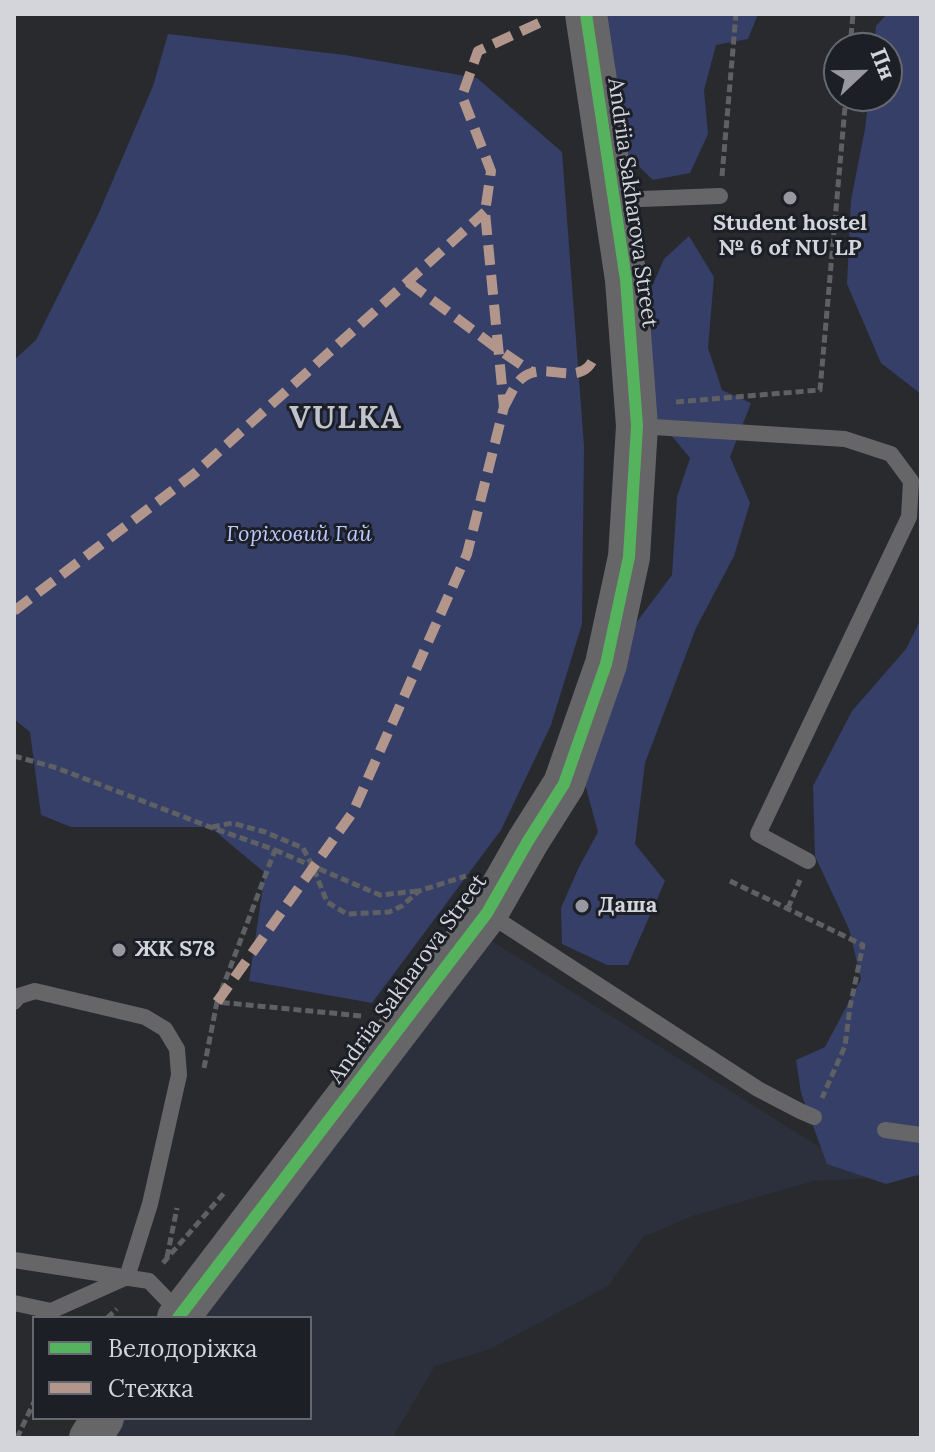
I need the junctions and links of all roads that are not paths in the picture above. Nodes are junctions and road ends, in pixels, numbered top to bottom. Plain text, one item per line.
1 (586, 14) edge
2 (720, 196) road end
3 (615, 200) junction
4 (649, 415) junction
5 (808, 861) dead end
6 (487, 913) junction
7 (14, 1002) edge
8 (814, 1117) road end
9 (885, 1130) dead end
10 (921, 1135) edge
11 (14, 1260) edge
12 (127, 1277) junction
13 (14, 1303) edge
14 (180, 1316) edge

1 - 3 street, Andriia Sakharova Street
2 - 3 lane
3 - 4 street, Andriia Sakharova Street
4 - 5 lane
4 - 6 street, Andriia Sakharova Street
6 - 8 lane
6 - 14 street, Andriia Sakharova Street
7 - 12 lane
9 - 10 lane
11 - 12 lane
12 - 13 lane
12 - 14 lane

